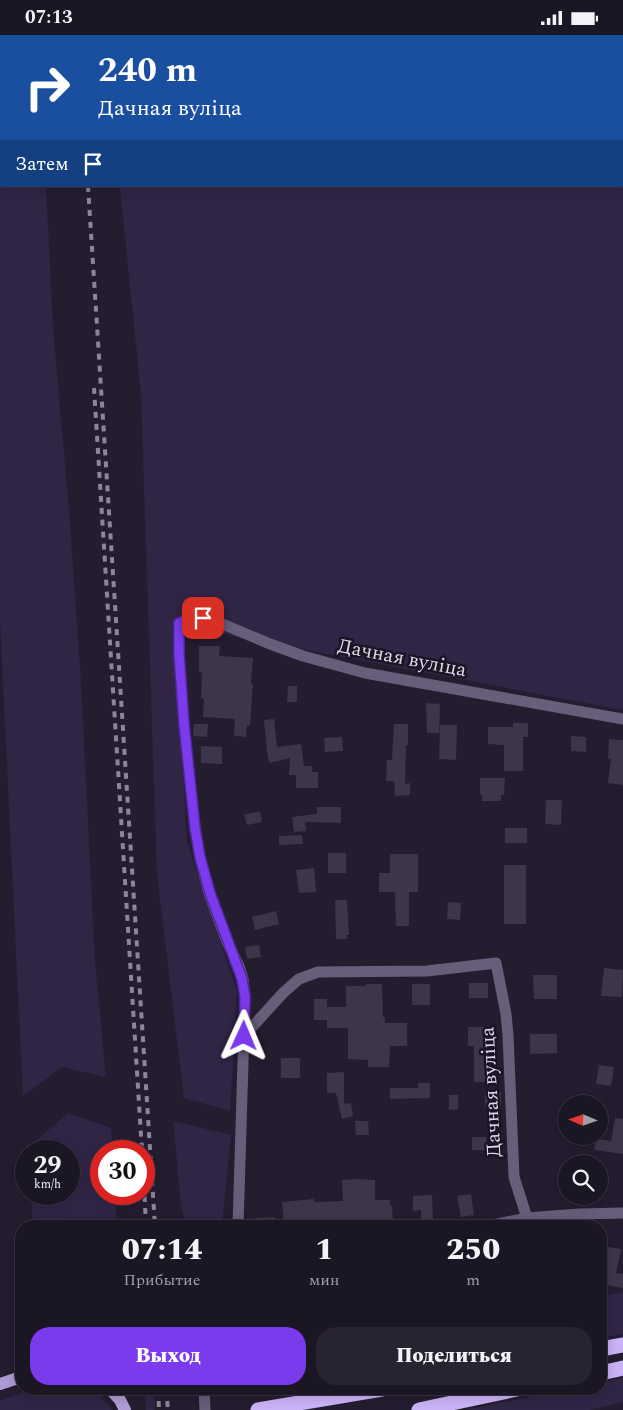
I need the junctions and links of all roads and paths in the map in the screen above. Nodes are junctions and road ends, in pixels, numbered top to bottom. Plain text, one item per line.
1 (623, 719) edge
2 (244, 1036) junction
3 (623, 1213) edge
4 (528, 1217) junction
5 (238, 1220) edge
6 (515, 1220) edge
7 (623, 1345) edge
8 (607, 1348) edge
9 (623, 1368) edge
10 (607, 1372) edge
11 (15, 1379) edge
12 (0, 1384) edge
13 (115, 1395) edge
14 (205, 1395) edge
15 (347, 1395) edge
16 (489, 1395) edge
17 (266, 1409) edge
18 (125, 1410) edge
19 (206, 1410) edge
20 (420, 1410) edge

1 - 2 street, Дачная вуліца
2 - 4 street, Дачная вуліца
2 - 5 street
3 - 4 street
4 - 6 street
7 - 8 highway
9 - 10 highway
11 - 12 main road
13 - 18 main road
14 - 19 street
15 - 17 highway
16 - 20 highway

